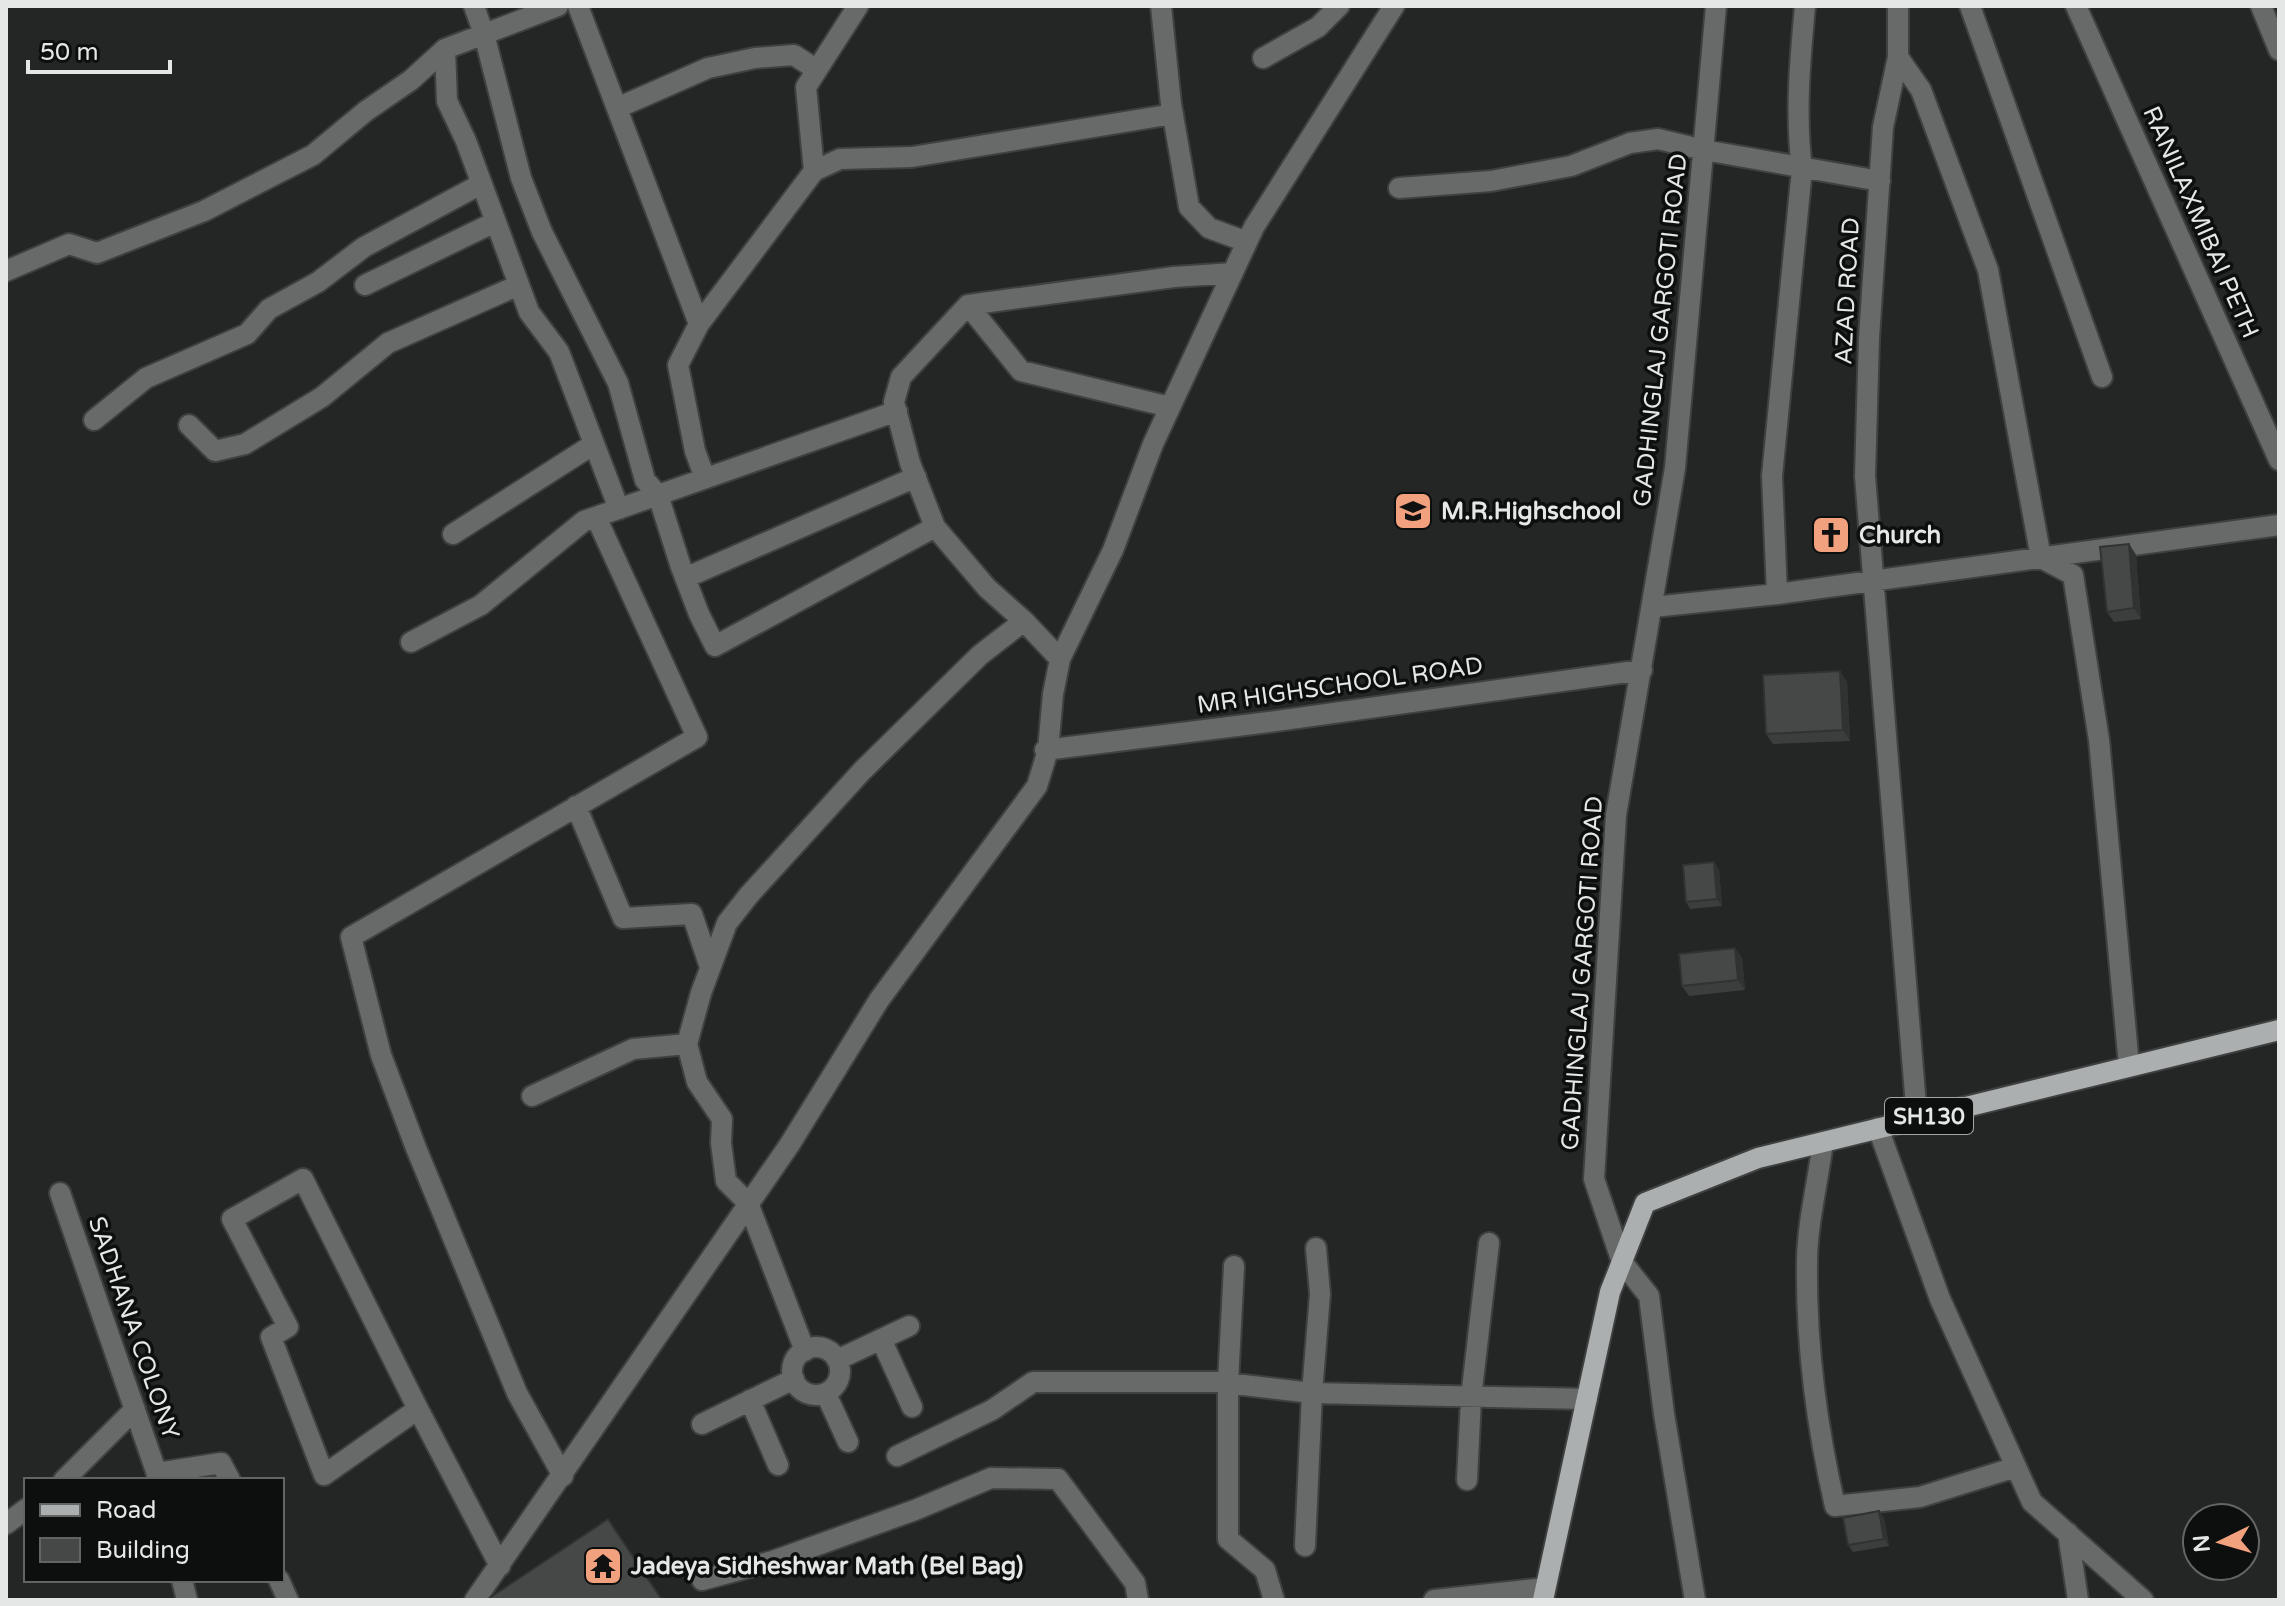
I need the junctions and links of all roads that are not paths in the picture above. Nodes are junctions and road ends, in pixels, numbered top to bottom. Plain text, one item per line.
1 (474, 6) edge
2 (558, 6) edge
3 (578, 6) edge
4 (858, 6) edge
5 (1161, 6) edge
6 (1339, 6) edge
7 (1394, 6) edge
8 (1716, 6) edge
9 (1805, 6) edge
10 (1898, 6) edge
11 (1970, 6) edge
12 (2076, 6) edge
13 (2261, 6) edge
14 (484, 34) junction
15 (445, 49) junction
16 (2279, 50) edge
17 (1898, 57) junction
18 (1263, 58) dead end
19 (817, 70) junction
20 (617, 108) junction
21 (1173, 114) junction
22 (1704, 150) junction
23 (1802, 167) junction
24 (814, 171) junction
25 (1880, 181) junction
26 (481, 184) junction
27 (1399, 188) dead end
28 (495, 222) junction
29 (1247, 242) junction
30 (6, 271) edge
31 (1233, 273) junction
32 (365, 285) dead end
33 (519, 285) junction
34 (968, 305) junction
35 (699, 324) junction
36 (2102, 377) dead end
37 (1170, 407) junction
38 (897, 411) junction
39 (94, 420) dead end
40 (189, 425) dead end
41 (594, 444) junction
42 (2279, 460) edge
43 (916, 477) junction
44 (705, 478) junction
45 (658, 495) junction
46 (619, 509) junction
47 (596, 517) junction
48 (2279, 525) edge
49 (935, 527) junction
50 (453, 534) dead end
51 (2041, 558) junction
52 (685, 578) junction
53 (1872, 581) junction
54 (1777, 594) junction
55 (1653, 607) junction
56 (1024, 621) junction
57 (411, 642) dead end
58 (1060, 659) junction
59 (1642, 670) junction
60 (1047, 750) junction
61 (576, 806) junction
62 (710, 967) junction
63 (2279, 1030) edge
64 (687, 1044) junction
65 (2129, 1066) junction
66 (532, 1096) dead end
67 (1917, 1119) junction
68 (1878, 1128) junction
69 (1823, 1142) junction
70 (60, 1193) dead end
71 (748, 1203) junction
72 (1489, 1243) dead end
73 (1316, 1248) dead end
74 (1622, 1262) junction
75 (1234, 1266) dead end
76 (909, 1326) dead end
77 (881, 1339) junction
78 (805, 1351) junction
79 (837, 1360) junction
80 (794, 1379) junction
81 (1228, 1383) junction
82 (1312, 1393) junction
83 (826, 1394) junction
84 (1471, 1398) junction
85 (1587, 1399) junction
86 (750, 1400) junction
87 (912, 1407) dead end
88 (135, 1409) junction
89 (418, 1409) junction
90 (702, 1424) dead end
91 (848, 1442) dead end
92 (897, 1456) dead end
93 (778, 1465) dead end
94 (2016, 1467) junction
95 (563, 1476) junction
96 (158, 1477) edge
97 (66, 1478) edge
98 (229, 1478) edge
99 (1467, 1480) dead end
100 (24, 1510) edge
101 (6, 1524) edge
102 (2068, 1533) junction
103 (1305, 1546) dead end
104 (500, 1566) junction
105 (702, 1580) dead end
106 (1544, 1594) edge
107 (475, 1600) edge
108 (1138, 1600) edge
109 (1274, 1600) edge
110 (1434, 1600) edge
111 (1695, 1600) edge
112 (2078, 1600) edge
113 (2143, 1600) edge

1 - 14 street
2 - 14 street
3 - 20 street
4 - 19 street
5 - 21 street
6 - 18 street
7 - 29 street
8 - 22 street, GADHINGLAJ GARGOTI ROAD
9 - 23 street
10 - 17 street, AZAD ROAD
11 - 36 street
12 - 42 street, RANILAXMIBAI PETH
13 - 16 street
14 - 15 street
14 - 45 street
15 - 26 street
15 - 30 street
17 - 25 street, AZAD ROAD
17 - 51 street
19 - 20 street
19 - 24 street
20 - 35 street
21 - 24 street
21 - 29 street
22 - 23 street
22 - 27 street
22 - 55 street, GADHINGLAJ GARGOTI ROAD
23 - 25 street
23 - 54 street
24 - 35 street
25 - 53 street, AZAD ROAD
26 - 28 street
26 - 39 street
28 - 32 street
28 - 33 street
29 - 31 street
31 - 34 street
31 - 37 street
33 - 40 street
33 - 41 street
34 - 37 street
34 - 38 street
35 - 44 street
37 - 58 street
38 - 43 street
38 - 44 street
41 - 46 street
41 - 50 street
43 - 49 street
43 - 52 street
44 - 45 street
45 - 46 street
45 - 52 street
46 - 47 street
47 - 57 street
47 - 61 street
48 - 51 street
49 - 52 street
49 - 56 street
51 - 53 street
51 - 65 street
53 - 54 street
53 - 67 street, AZAD ROAD
54 - 55 street
55 - 59 street, GADHINGLAJ GARGOTI ROAD
56 - 58 street
56 - 62 street
58 - 60 street
59 - 60 street, MR HIGHSCHOOL ROAD
59 - 74 street, GADHINGLAJ GARGOTI ROAD
60 - 71 street
61 - 62 street
61 - 95 street
62 - 64 street
63 - 65 main road, SH130
64 - 66 street
64 - 71 street
65 - 67 main road, SH130
67 - 68 main road, SH130
68 - 69 main road, SH130
68 - 94 street
69 - 74 main road, SH130
69 - 94 street
70 - 88 street, SADHANA COLONY
71 - 78 street
71 - 95 street
72 - 84 street
73 - 82 street
74 - 85 main road, SH130
74 - 111 street, GADHINGLAJ GARGOTI ROAD
75 - 81 street
76 - 77 street
77 - 79 street
77 - 87 street
78 - 79 street
78 - 80 street
79 - 83 street
80 - 83 street
80 - 86 street
81 - 82 street
81 - 92 street
81 - 109 street
82 - 84 street
82 - 103 street
83 - 91 street
84 - 85 street
84 - 99 street
85 - 106 main road, SH130
86 - 90 street
86 - 93 street
88 - 96 street, SADHANA COLONY
88 - 97 street
89 - 89 street
89 - 104 street
94 - 102 street
95 - 104 street
96 - 98 street
100 - 101 street
102 - 112 street
102 - 113 street
104 - 107 street
105 - 108 street
106 - 110 street

